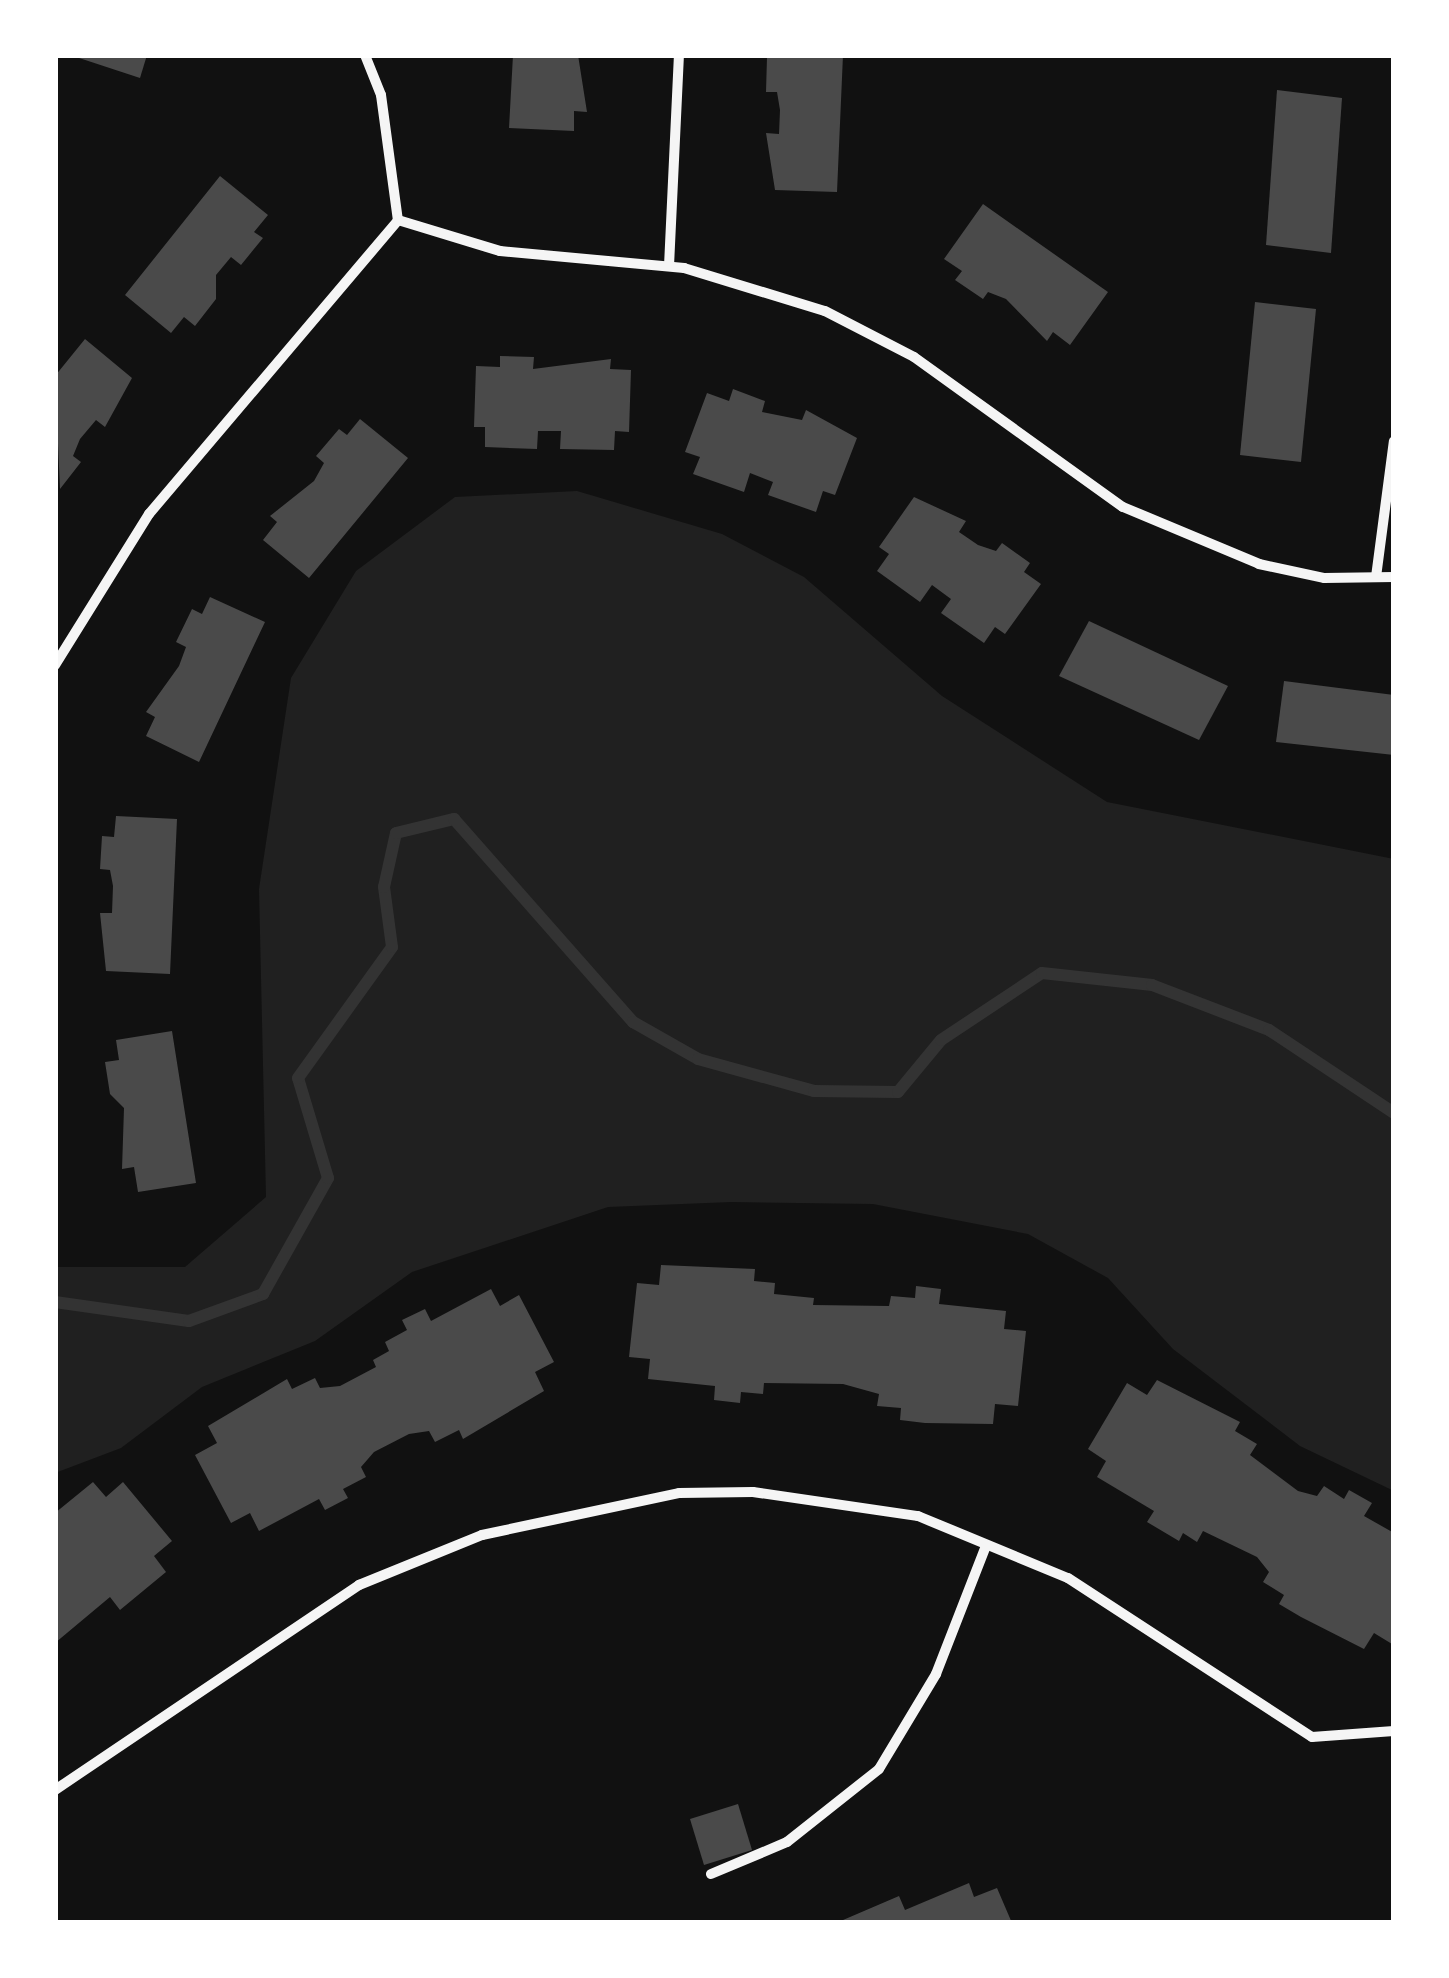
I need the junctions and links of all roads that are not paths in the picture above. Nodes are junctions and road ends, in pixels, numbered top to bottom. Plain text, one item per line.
1 (364, 55) edge
2 (679, 55) edge
3 (398, 220) junction
4 (668, 266) junction
5 (1394, 441) edge
6 (1394, 576) edge
7 (1376, 577) junction
8 (55, 665) edge
9 (986, 1546) junction
10 (1394, 1731) edge
11 (55, 1790) edge
12 (711, 1874) dead end

1 - 3 street
2 - 4 street
3 - 4 street
3 - 8 street
4 - 7 street
5 - 7 street
6 - 7 street
9 - 10 street
9 - 11 street
9 - 12 street

